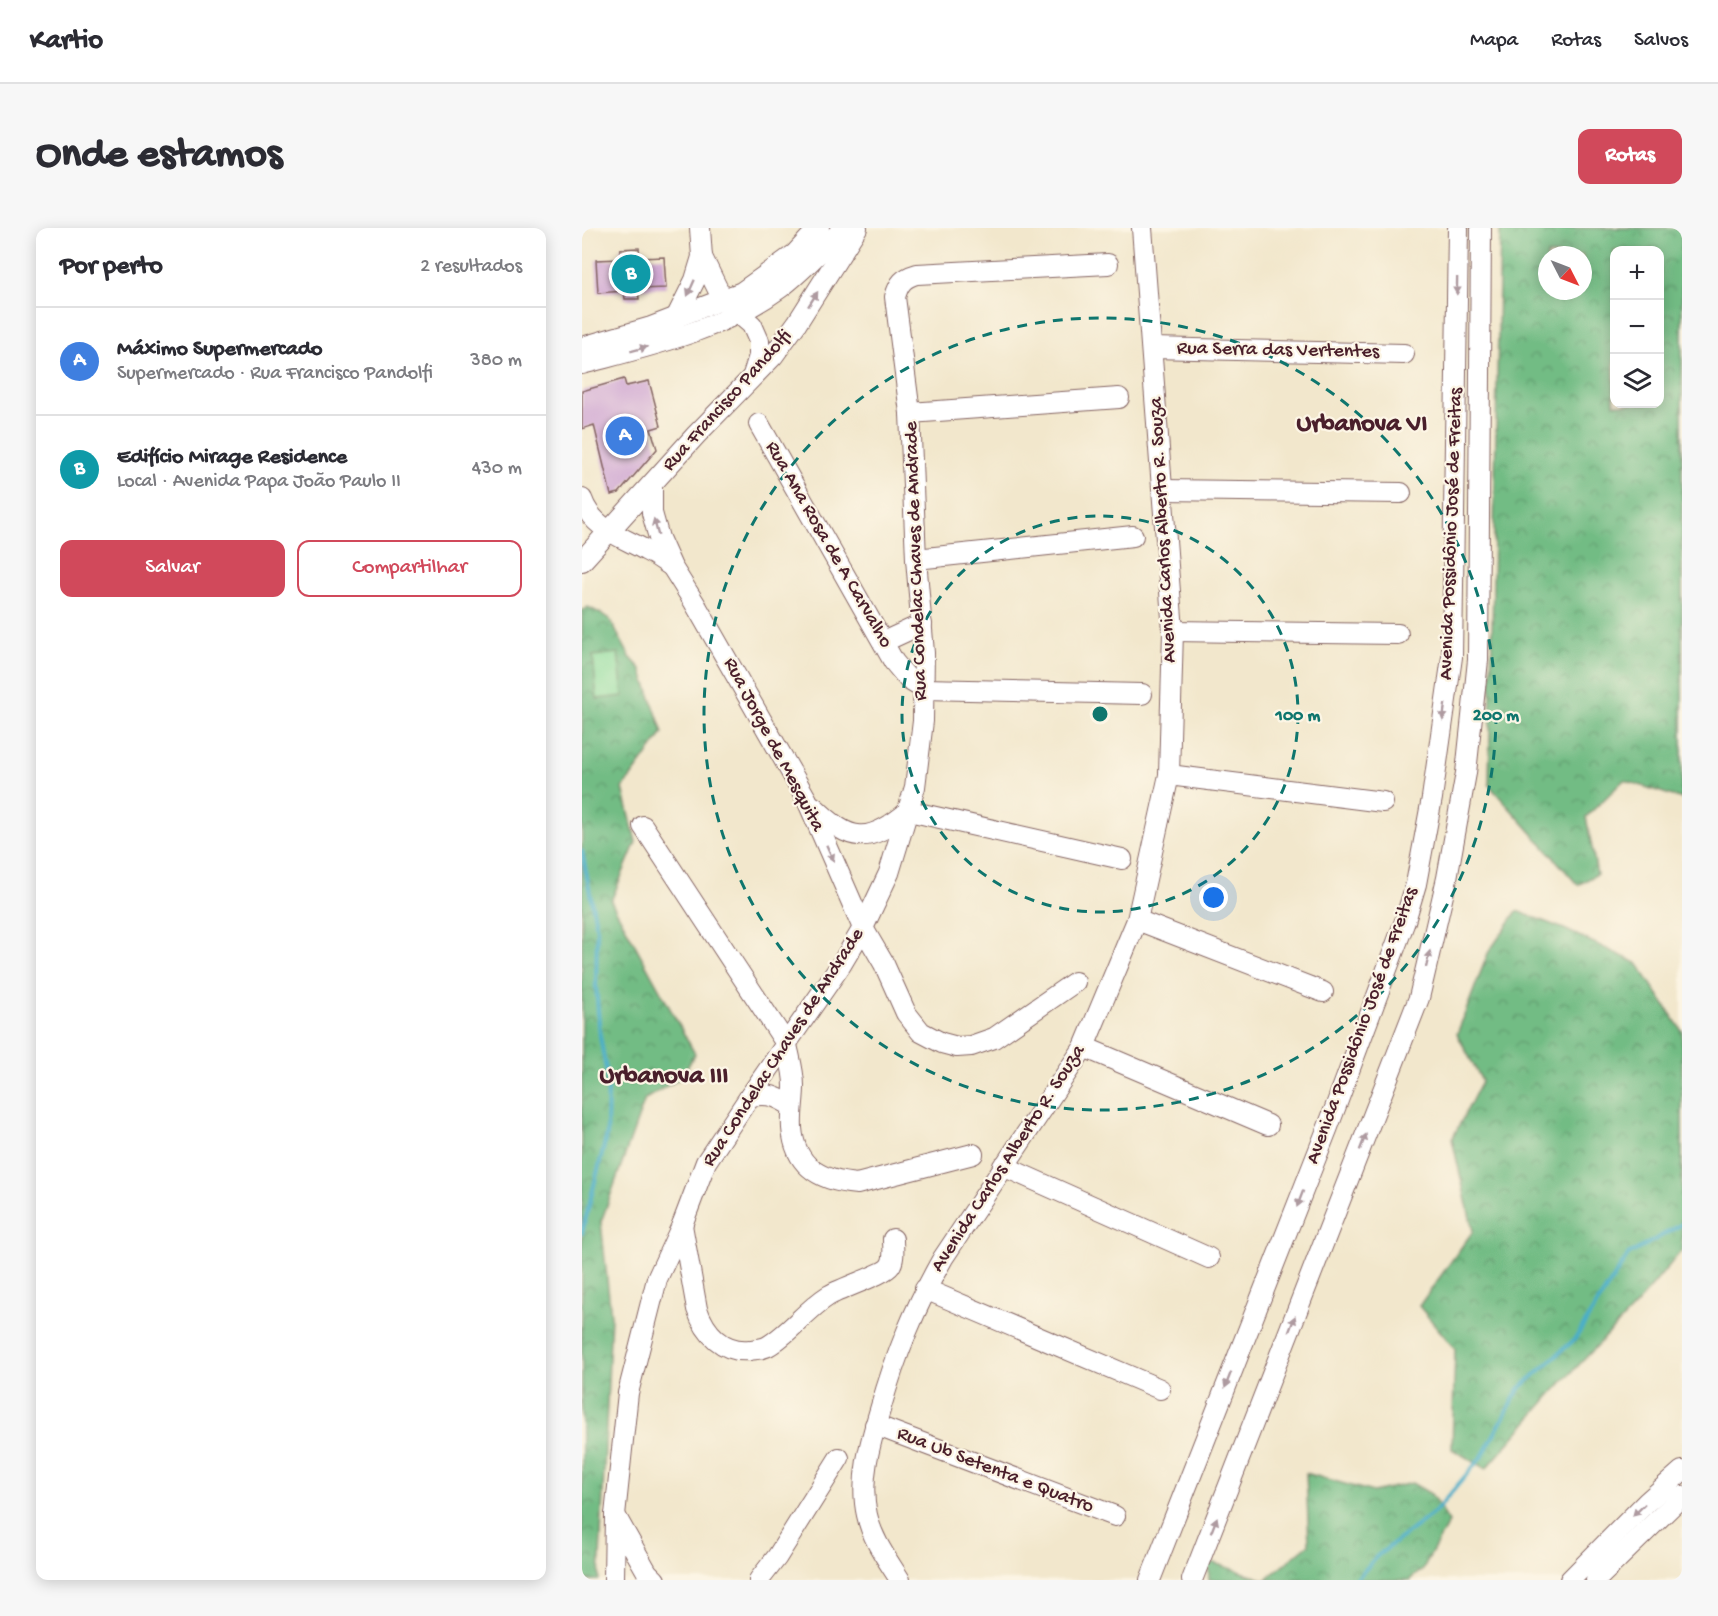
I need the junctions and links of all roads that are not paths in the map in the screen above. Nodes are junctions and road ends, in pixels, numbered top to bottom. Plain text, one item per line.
1 (700, 228) edge
2 (819, 228) edge
3 (844, 228) edge
4 (857, 228) edge
5 (1142, 228) edge
6 (1458, 228) edge
7 (1481, 228) edge
8 (702, 257) junction
9 (1108, 264) dead end
10 (723, 300) junction
11 (739, 312) junction
12 (676, 318) junction
13 (582, 347) edge
14 (1152, 348) junction
15 (1404, 354) dead end
16 (582, 364) edge
17 (753, 375) junction
18 (1119, 398) dead end
19 (910, 413) junction
20 (759, 424) dead end
21 (652, 486) junction
22 (1163, 490) junction
23 (1401, 493) dead end
24 (582, 502) edge
25 (608, 532) junction
26 (1132, 536) dead end
27 (916, 560) junction
28 (582, 561) edge
29 (672, 567) junction
30 (922, 624) junction
31 (1173, 631) junction
32 (1398, 634) dead end
33 (883, 642) junction
34 (924, 689) junction
35 (1142, 693) dead end
36 (1169, 775) junction
37 (807, 800) junction
38 (1383, 802) dead end
39 (909, 811) junction
40 (643, 826) dead end
41 (1122, 859) dead end
42 (1137, 920) junction
43 (863, 928) junction
44 (1075, 982) dead end
45 (1323, 992) dead end
46 (787, 1045) junction
47 (1084, 1047) junction
48 (750, 1096) junction
49 (792, 1106) junction
50 (1268, 1125) dead end
51 (974, 1154) dead end
52 (1003, 1166) junction
53 (682, 1225) junction
54 (892, 1239) dead end
55 (1209, 1258) dead end
56 (926, 1289) junction
57 (1160, 1389) dead end
58 (875, 1425) junction
59 (839, 1458) dead end
60 (1682, 1471) edge
61 (1682, 1496) edge
62 (615, 1515) junction
63 (1115, 1516) dead end
64 (651, 1576) edge
65 (614, 1580) edge
66 (624, 1580) edge
67 (759, 1580) edge
68 (900, 1580) edge
69 (1150, 1580) edge
70 (1192, 1580) edge
71 (1570, 1580) edge
72 (1596, 1580) edge

1 - 8 street
2 - 10 street
3 - 11 street
17 -> 4 street, Rua Francisco Pandolfi
5 - 14 street, Avenida Carlos Alberto R. Souza
6 -> 69 street, Avenida Possidônio José de Freitas
70 -> 7 street, Avenida Possidônio José de Freitas
8 - 10 street
8 -> 12 street
9 - 19 street, Rua Condelac Chaves de Andrade
10 - 11 street
10 - 12 street
16 -> 11 street
11 - 17 street
12 - 13 street
14 - 15 street, Rua Serra das Vertentes
14 - 22 street, Avenida Carlos Alberto R. Souza
17 - 21 street, Rua Francisco Pandolfi
18 - 19 street
19 - 27 street, Rua Condelac Chaves de Andrade
20 - 33 street, Rua Ana Rosa de A Carvalho
21 - 25 street, Rua Francisco Pandolfi
29 -> 21 street, Rua Jorge de Mesquita
22 - 23 street
22 - 31 street, Avenida Carlos Alberto R. Souza
24 - 25 street
25 - 28 street, Rua Francisco Pandolfi
25 - 29 street, Rua Jorge de Mesquita
26 - 27 street
27 - 30 street, Rua Condelac Chaves de Andrade
29 - 37 street, Rua Jorge de Mesquita
30 - 33 street
30 - 34 street, Rua Condelac Chaves de Andrade
31 - 32 street
31 - 36 street, Avenida Carlos Alberto R. Souza
33 - 34 street, Rua Ana Rosa de A Carvalho
34 - 35 street
34 - 39 street, Rua Condelac Chaves de Andrade
36 - 38 street
36 - 42 street, Avenida Carlos Alberto R. Souza
37 - 39 street
37 -> 43 street, Rua Jorge de Mesquita
39 - 41 street
39 - 43 street, Rua Condelac Chaves de Andrade
40 - 46 street
42 - 45 street
42 - 47 street, Avenida Carlos Alberto R. Souza
43 - 44 street, Rua Jorge de Mesquita
43 - 46 street, Rua Condelac Chaves de Andrade
46 - 48 street, Rua Condelac Chaves de Andrade
46 - 49 street
47 - 50 street
47 - 52 street, Avenida Carlos Alberto R. Souza
48 - 49 street
48 - 53 street, Rua Condelac Chaves de Andrade
49 - 51 street
52 - 55 street
52 - 56 street, Avenida Carlos Alberto R. Souza
53 - 54 street
53 - 62 street, Rua Condelac Chaves de Andrade
56 - 57 street
56 - 58 street, Avenida Carlos Alberto R. Souza
58 - 63 street, Rua Ub Setenta e Quatro
58 - 68 street, Avenida Carlos Alberto R. Souza
59 - 67 street
60 -> 71 street
61 - 72 street
62 - 64 street
62 - 65 street, Rua Condelac Chaves de Andrade
64 - 66 street

